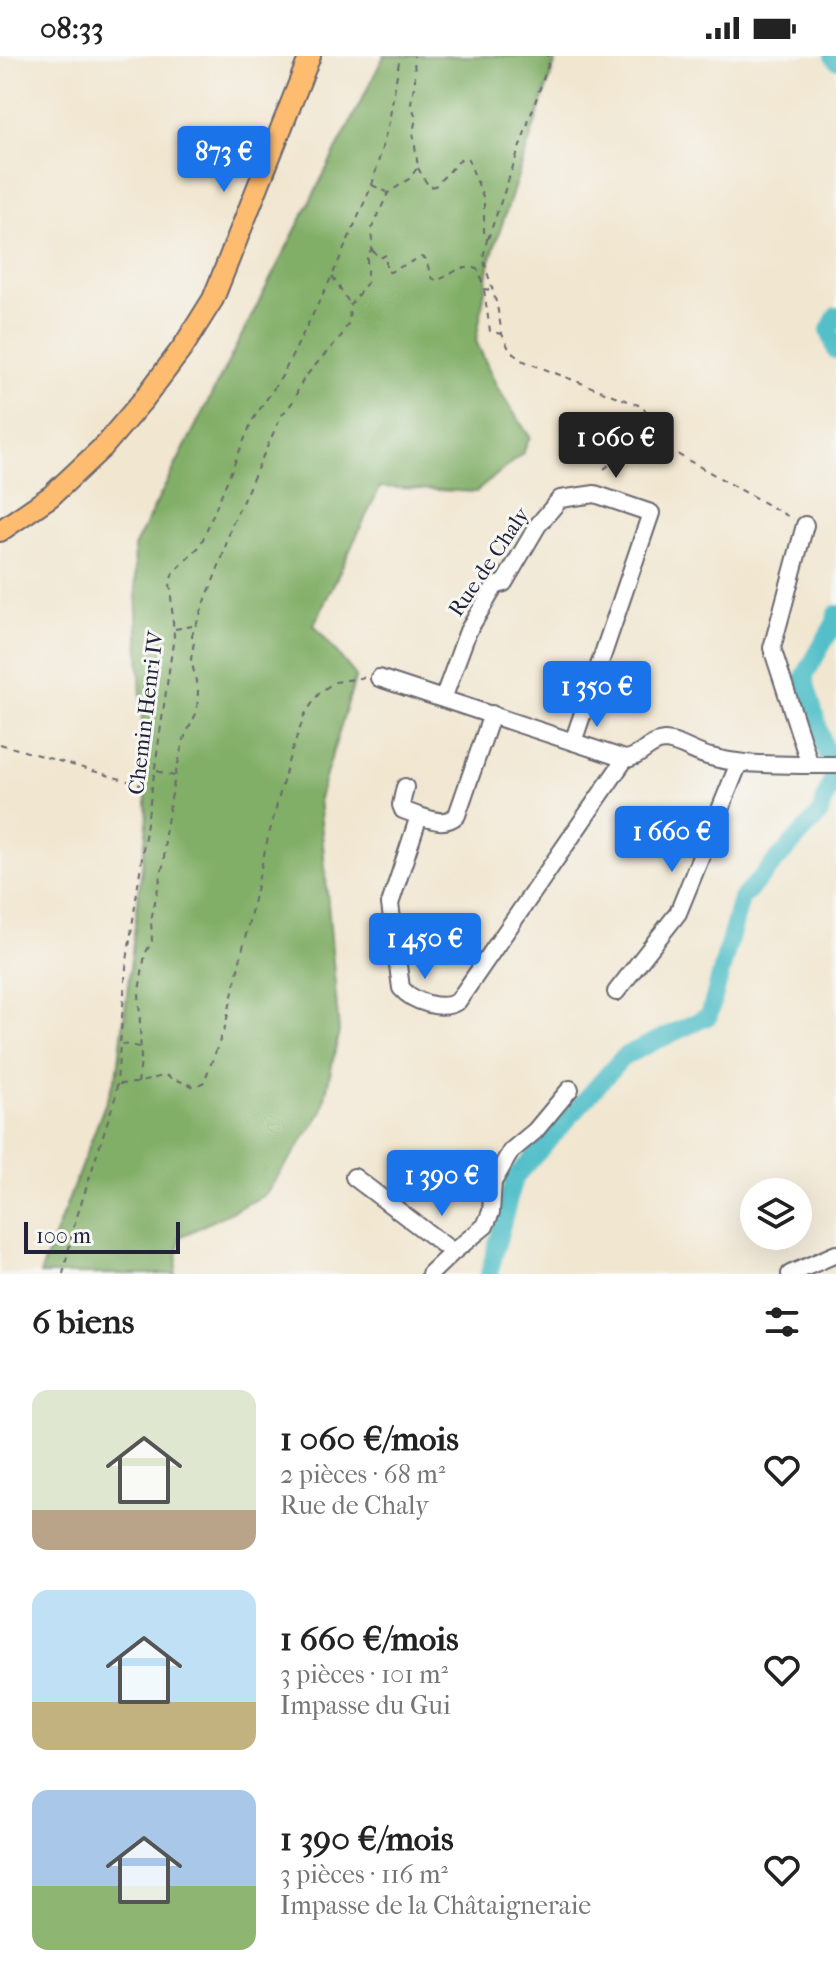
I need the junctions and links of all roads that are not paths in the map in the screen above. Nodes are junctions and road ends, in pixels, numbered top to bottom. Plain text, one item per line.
1 (302, 56) edge
2 (310, 56) edge
3 (183, 347) junction
4 (805, 525) road end
5 (0, 531) edge
6 (379, 678) road end
7 (443, 699) junction
8 (492, 714) junction
9 (573, 742) junction
10 (625, 759) junction
11 (739, 763) junction
12 (812, 765) junction
13 (836, 765) edge
14 (405, 787) dead end
15 (419, 816) junction
16 (616, 992) dead end
17 (570, 1089) dead end
18 (354, 1177) dead end
19 (453, 1252) junction
20 (836, 1254) edge
21 (430, 1274) edge
22 (790, 1274) edge

1 - 3 main road
2 - 3 main road
3 - 5 main road
4 - 12 street
6 - 7 street
7 - 8 street
7 - 9 street, Rue de Chaly
8 - 9 street
8 - 15 street
9 - 10 street
10 - 11 street
10 - 15 street
11 - 12 street
11 - 16 street
12 - 13 street
14 - 15 street
17 - 19 street
18 - 19 street
19 - 21 street
20 - 22 street

